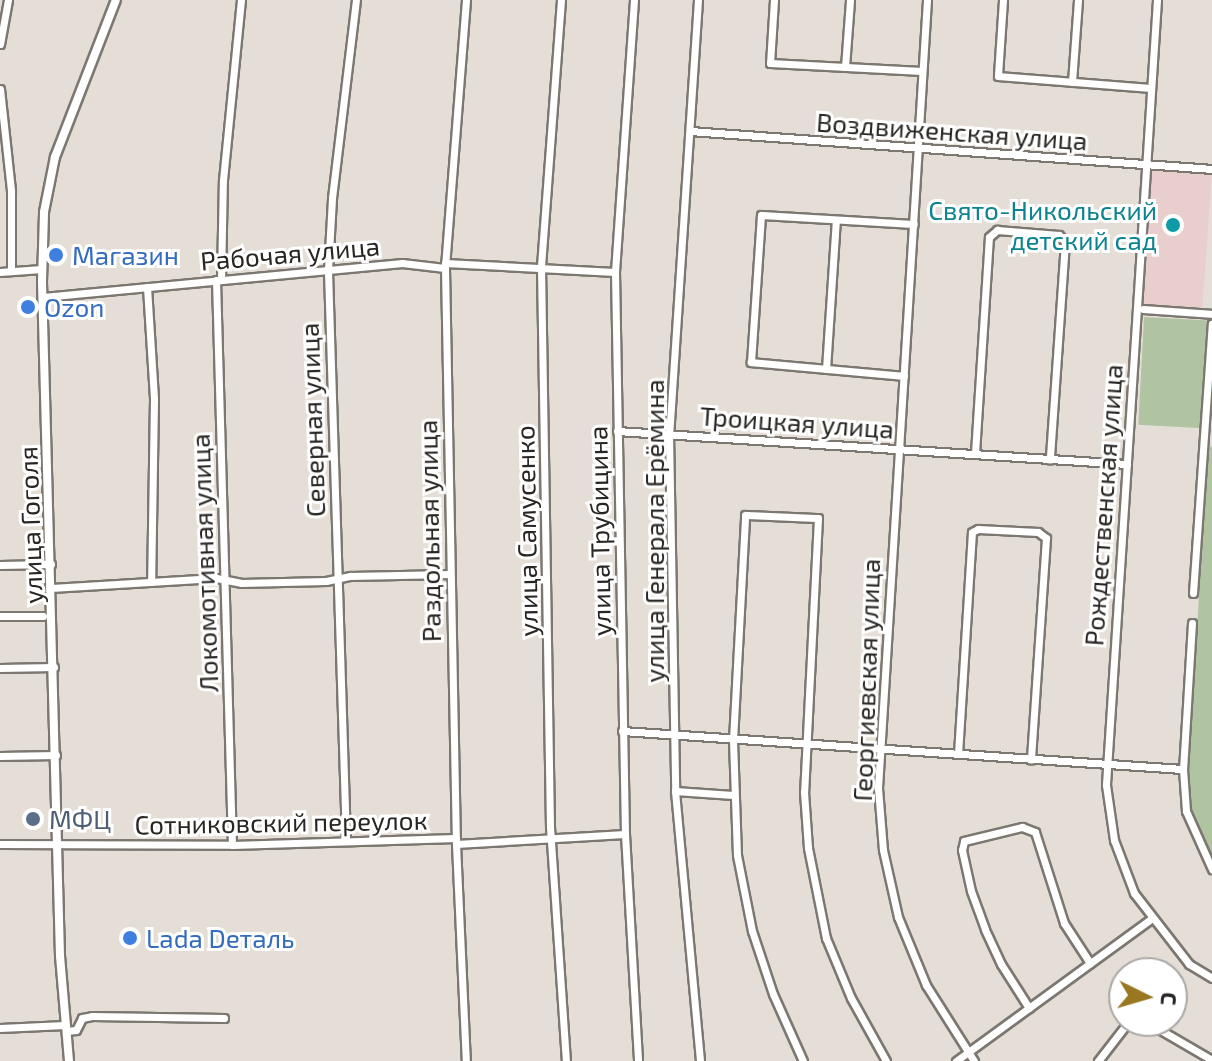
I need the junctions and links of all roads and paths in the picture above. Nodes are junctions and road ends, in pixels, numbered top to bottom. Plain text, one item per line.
1 (8, 0) edge
2 (116, 0) edge
3 (241, 0) edge
4 (356, 0) edge
5 (466, 0) edge
6 (561, 0) edge
7 (634, 0) edge
8 (698, 0) edge
9 (774, 0) edge
10 (850, 0) edge
11 (927, 0) edge
12 (1003, 0) edge
13 (1078, 0) edge
14 (1157, 0) edge
15 (0, 44) edge
16 (845, 67) junction
17 (922, 71) junction
18 (1072, 82) junction
19 (1151, 88) junction
20 (0, 89) edge
21 (690, 131) junction
22 (919, 148) junction
23 (1147, 165) junction
24 (1212, 169) edge
25 (836, 220) junction
26 (914, 224) junction
27 (445, 265) junction
28 (541, 267) junction
29 (42, 269) junction
30 (11, 270) junction
31 (328, 270) junction
32 (0, 272) edge
33 (615, 272) junction
34 (218, 280) junction
35 (147, 287) junction
36 (43, 297) junction
37 (1143, 309) dead end
38 (1212, 314) edge
39 (1212, 324) edge
40 (826, 369) junction
41 (904, 376) junction
42 (617, 431) junction
43 (669, 433) junction
44 (897, 449) junction
45 (975, 453) junction
46 (1050, 459) junction
47 (1127, 464) junction
48 (51, 564) junction
49 (0, 565) edge
50 (450, 574) junction
51 (336, 578) junction
52 (225, 580) junction
53 (151, 582) junction
54 (51, 588) junction
55 (1193, 593) dead end
56 (0, 616) edge
57 (43, 616) dead end
58 (1192, 623) dead end
59 (54, 667) junction
60 (0, 668) edge
61 (622, 731) junction
62 (675, 737) junction
63 (733, 740) junction
64 (806, 744) junction
65 (879, 750) junction
66 (958, 754) junction
67 (56, 755) junction
68 (0, 756) edge
69 (1031, 759) junction
70 (1106, 763) junction
71 (1183, 769) junction
72 (675, 791) junction
73 (733, 795) junction
74 (625, 834) junction
75 (551, 838) junction
76 (346, 841) junction
77 (456, 841) junction
78 (0, 844) edge
79 (232, 845) junction
80 (58, 846) junction
81 (1212, 869) edge
82 (1152, 918) junction
83 (1090, 963) junction
84 (1212, 978) edge
85 (1029, 1008) junction
86 (224, 1018) dead end
87 (0, 1028) edge
88 (66, 1028) junction
89 (1117, 1037) edge
90 (1172, 1037) edge
91 (968, 1053) junction
92 (1212, 1060) edge
93 (69, 1061) edge
94 (466, 1061) edge
95 (566, 1061) edge
96 (638, 1061) edge
97 (700, 1061) edge
98 (803, 1061) edge
99 (886, 1061) edge
100 (956, 1061) edge
101 (974, 1061) edge
102 (1098, 1061) edge

1 - 15 street
2 - 29 main road, улица Гоголя
3 - 34 street, Локомотивная улица
4 - 31 street, Северная улица
5 - 27 street, Раздольная улица
6 - 28 street, улица Самусенко
7 - 33 street, улица Трубицина
8 - 21 street, улица Генерала Ерёмина
9 - 16 street
10 - 16 street
11 - 17 street, Георгиевская улица
12 - 18 street
13 - 18 street
14 - 19 street, Рождественская улица
16 - 17 street
17 - 22 street, Георгиевская улица
18 - 19 street
19 - 23 street, Рождественская улица
20 - 30 street
21 - 22 street, Воздвиженская улица
21 - 43 street, улица Генерала Ерёмина
22 - 23 street, Воздвиженская улица
22 - 26 street, Георгиевская улица
23 - 24 street, Воздвиженская улица
23 - 47 street, Рождественская улица
25 - 26 street
25 - 40 street
25 - 40 street
26 - 41 street, Георгиевская улица
27 - 28 street, Рабочая улица
27 - 31 street, Рабочая улица
27 - 50 street, Раздольная улица
28 - 33 street, Рабочая улица
28 - 75 street, улица Самусенко
29 - 30 street
29 - 36 main road, улица Гоголя
30 - 32 street
31 - 34 street, Рабочая улица
31 - 51 street, Северная улица
33 - 42 street, улица Трубицина
34 - 35 street, Рабочая улица
34 - 52 street, Локомотивная улица
35 - 36 street, Рабочая улица
35 - 53 street
36 - 48 main road, улица Гоголя
37 - 38 street
39 - 55 street
40 - 41 street
41 - 44 street, Георгиевская улица
42 - 43 street, Троицкая улица
42 - 61 street, улица Трубицина
43 - 44 street, Троицкая улица
43 - 62 street, улица Генерала Ерёмина
44 - 45 street, Троицкая улица
44 - 65 street, Георгиевская улица
45 - 46 street, Троицкая улица
45 - 46 street
46 - 47 street, Троицкая улица
47 - 70 street, Рождественская улица
48 - 49 street
48 - 54 main road, улица Гоголя
50 - 51 street
50 - 77 street, Раздольная улица
51 - 52 street
51 - 76 street, Северная улица
52 - 53 street
52 - 79 street, Локомотивная улица
53 - 54 street
54 - 59 main road, улица Гоголя
56 - 57 street
58 - 71 street
59 - 60 street
59 - 67 main road, улица Гоголя
61 - 62 street
61 - 74 street, улица Трубицина
62 - 63 street
62 - 72 street, улица Генерала Ерёмина
63 - 64 street
63 - 64 street
63 - 73 street
64 - 65 street
64 - 99 street
65 - 66 street
65 - 91 street, Георгиевская улица
66 - 69 street
66 - 69 street
67 - 68 street
67 - 80 main road, улица Гоголя
69 - 70 street
70 - 71 street
70 - 82 street, Рождественская улица
71 - 81 street
72 - 73 street
72 - 97 street, улица Генерала Ерёмина
73 - 98 street
74 - 75 street, Сотниковский переулок
74 - 96 street, улица Трубицина
75 - 77 street, Сотниковский переулок
75 - 95 street, улица Самусенко
76 - 77 street, Сотниковский переулок
76 - 79 street, Сотниковский переулок
77 - 94 street, Раздольная улица
78 - 80 street, Сотниковский переулок
79 - 80 street, Сотниковский переулок
80 - 88 main road, улица Гоголя
82 - 83 street
82 - 84 street, Рождественская улица
83 - 85 street
83 - 85 street
85 - 91 street
86 - 88 street
87 - 88 street
88 - 93 main road, улица Гоголя
89 - 102 street
90 - 92 street
91 - 100 street
91 - 101 street, Георгиевская улица

